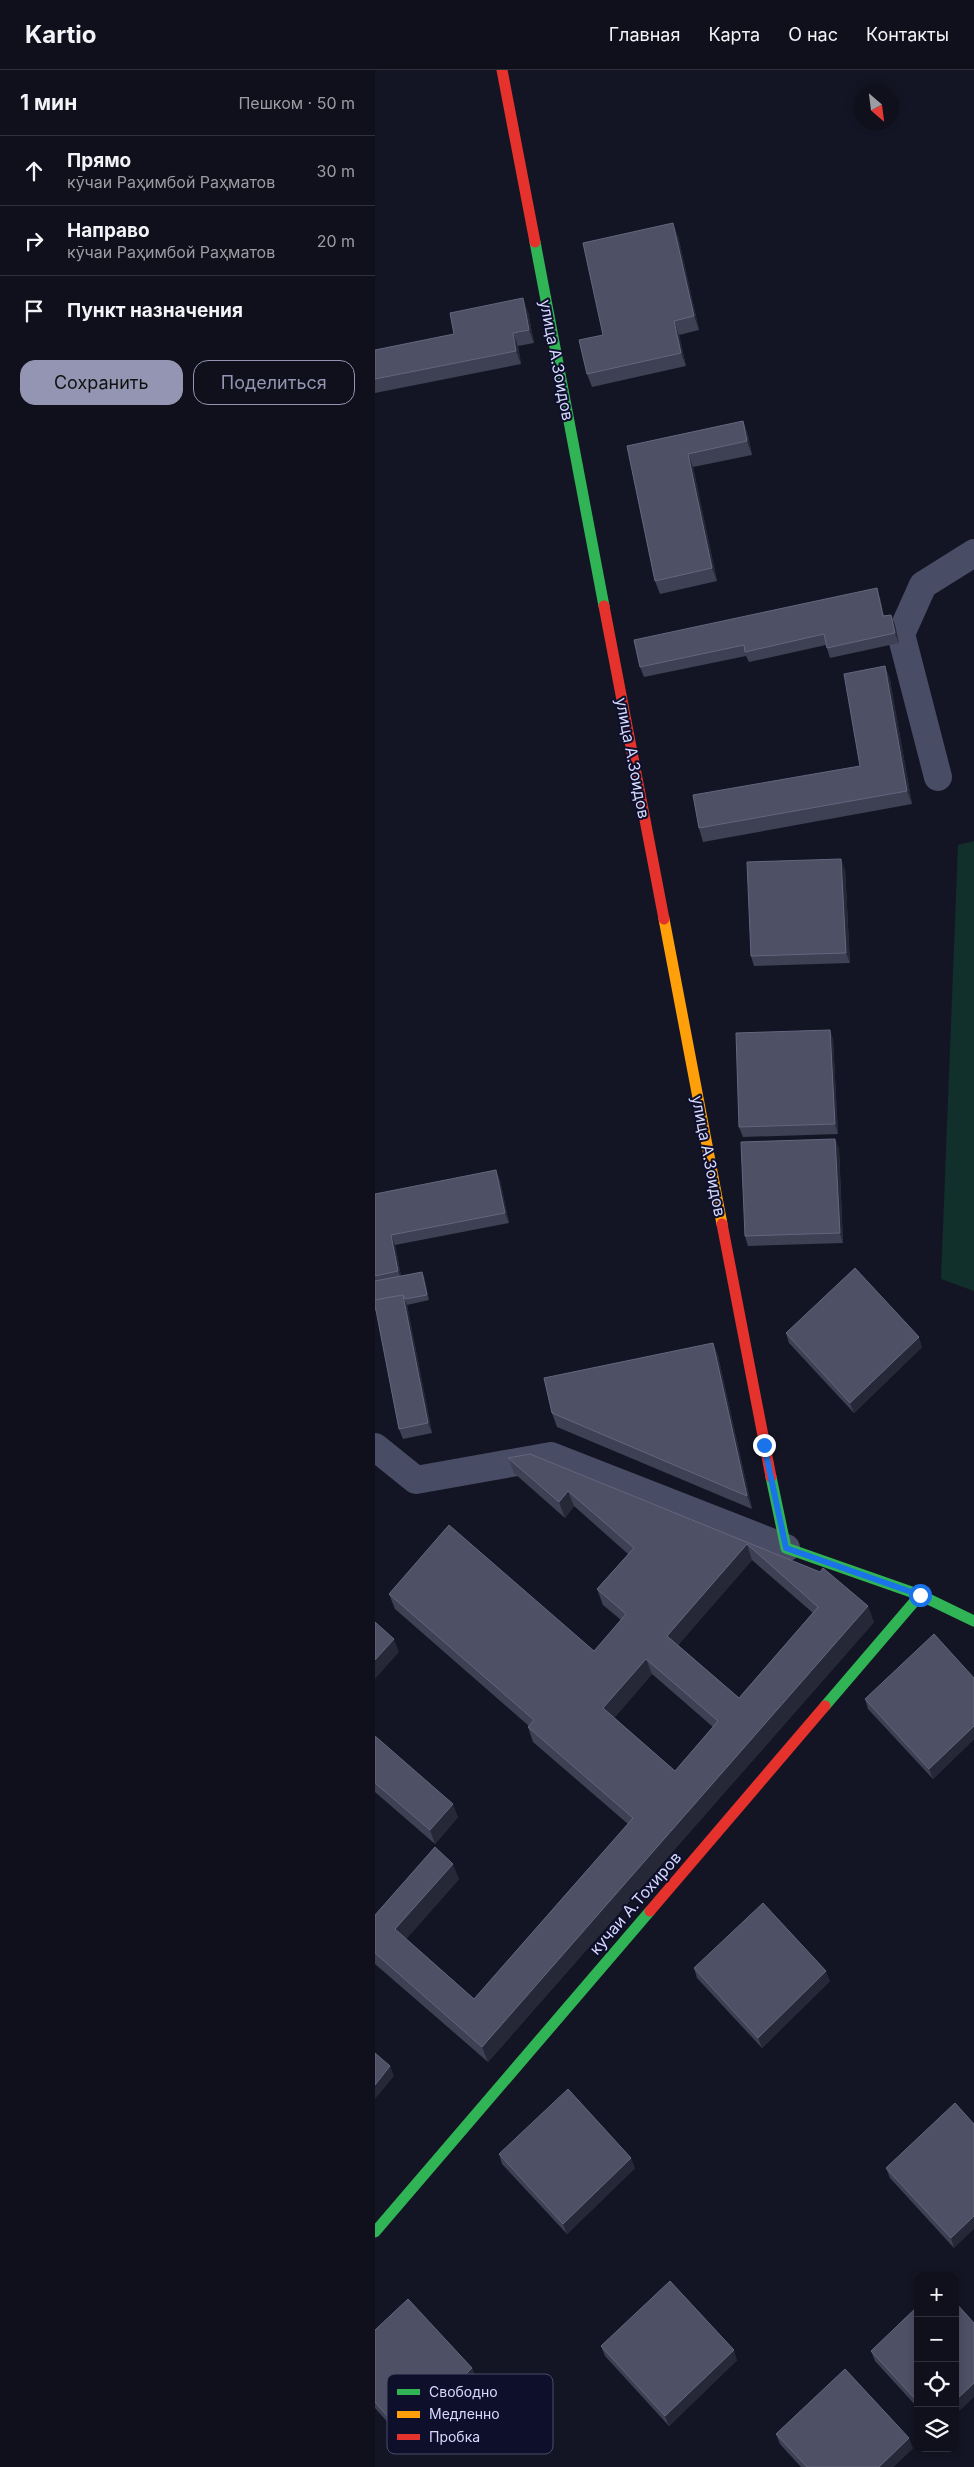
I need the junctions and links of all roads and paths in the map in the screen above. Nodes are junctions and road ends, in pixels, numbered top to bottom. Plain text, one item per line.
1 (502, 70) edge
2 (974, 553) edge
3 (938, 777) dead end
4 (375, 1447) edge
5 (786, 1548) junction
6 (920, 1595) junction
7 (974, 1621) edge
8 (375, 2232) edge

1 - 5 street, улица А.Зоидов
2 - 3 street
4 - 5 street
5 - 6 street
6 - 7 street
6 - 8 street, кучаи А.Тохиров

